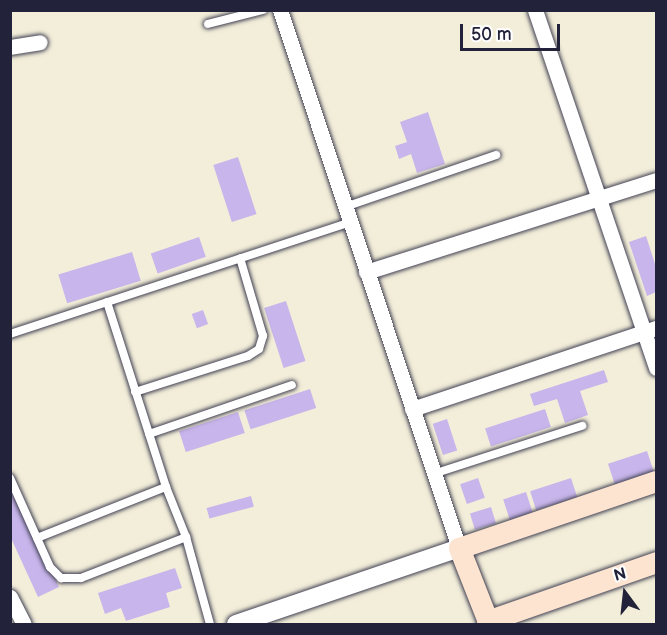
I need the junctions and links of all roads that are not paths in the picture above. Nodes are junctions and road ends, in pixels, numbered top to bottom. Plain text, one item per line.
1 (263, 10) edge
2 (280, 10) edge
3 (535, 10) edge
4 (208, 24) dead end
5 (40, 42) dead end
6 (10, 47) edge
7 (496, 155) dead end
8 (657, 180) edge
9 (599, 198) junction
10 (345, 207) junction
11 (350, 222) junction
12 (240, 258) junction
13 (366, 272) junction
14 (107, 302) junction
15 (650, 330) edge
16 (10, 334) edge
17 (657, 368) edge
18 (292, 385) dead end
19 (135, 392) junction
20 (412, 409) junction
21 (582, 426) dead end
22 (149, 434) junction
23 (434, 474) junction
24 (10, 477) edge
25 (657, 481) edge
26 (165, 487) junction
27 (186, 537) junction
28 (37, 538) junction
29 (459, 548) junction
30 (657, 562) edge
31 (10, 597) edge
32 (484, 623) edge
33 (24, 624) edge
34 (210, 624) edge
35 (236, 624) edge

1 - 4 lane
2 - 10 street
3 - 9 street
5 - 6 street
7 - 10 lane
8 - 9 street
9 - 13 street
9 - 15 street
10 - 11 street
11 - 12 lane
11 - 13 street
12 - 14 lane
12 - 19 lane
13 - 20 street
14 - 16 lane
14 - 19 lane
15 - 17 street
15 - 20 street
18 - 22 lane
19 - 22 lane
20 - 23 street
21 - 23 lane
22 - 26 lane
23 - 29 street
24 - 28 lane
25 - 29 main road
26 - 27 lane
26 - 28 lane
27 - 28 lane
27 - 34 lane
29 - 32 main road
29 - 35 street
30 - 32 main road
31 - 33 street

